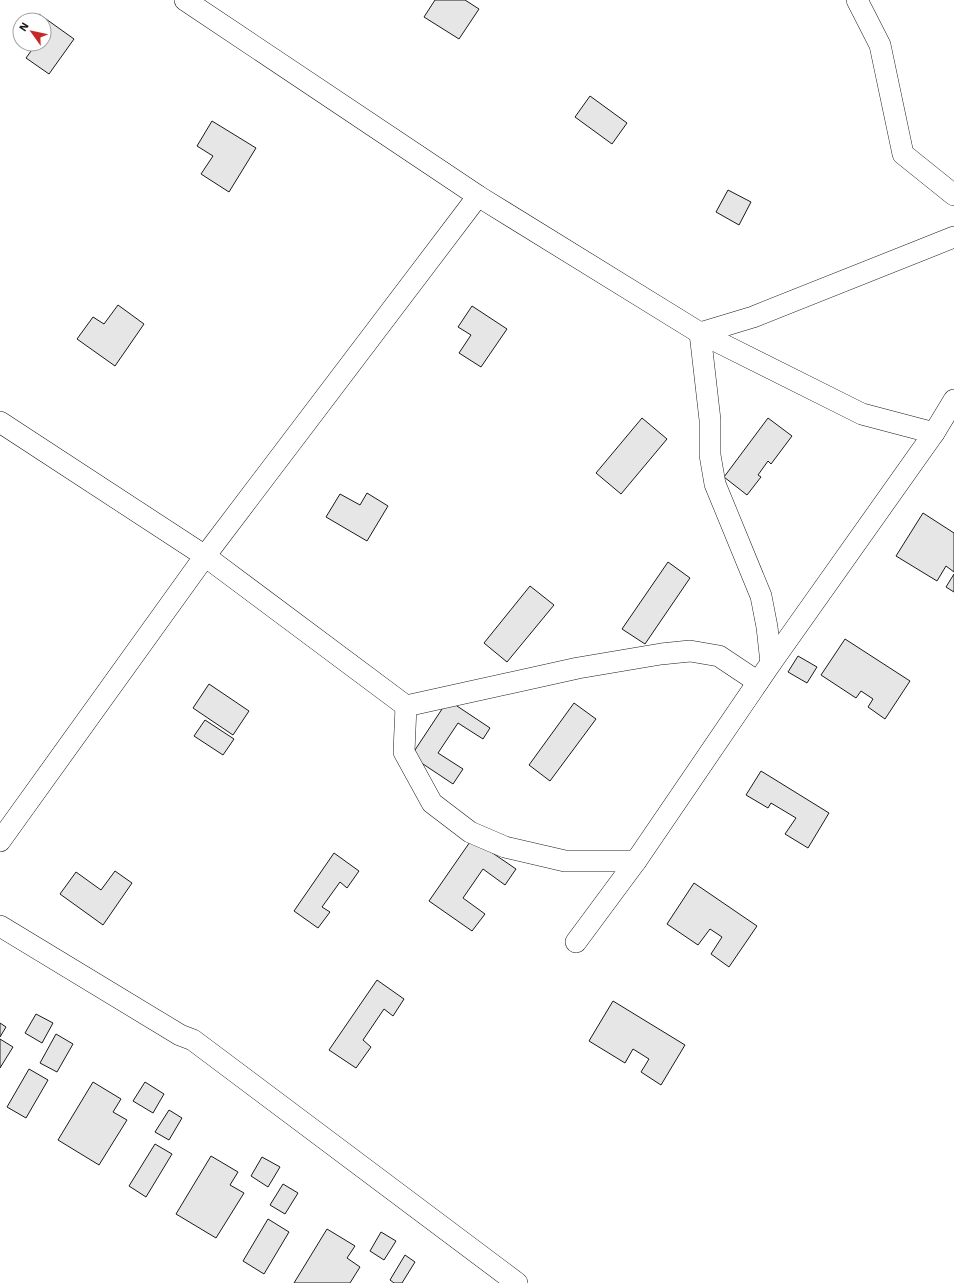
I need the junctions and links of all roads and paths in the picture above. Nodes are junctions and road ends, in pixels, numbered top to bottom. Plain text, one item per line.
1 (185, 0) edge
2 (857, 0) edge
3 (954, 195) edge
4 (478, 196) junction
5 (954, 237) edge
6 (700, 333) junction
7 (954, 400) edge
8 (0, 422) edge
9 (934, 433) junction
10 (205, 556) junction
11 (771, 663) junction
12 (758, 682) junction
13 (406, 706) junction
14 (0, 841) edge
15 (636, 861) junction
16 (0, 926) edge
17 (576, 942) dead end
18 (517, 1283) edge

1 - 4 street
2 - 3 street
4 - 6 street
4 - 10 street
5 - 6 street
6 - 9 street
6 - 11 street
7 - 9 street
8 - 10 street
9 - 11 street
10 - 13 street
10 - 14 street
11 - 12 street
12 - 13 street
12 - 15 street
13 - 15 street
15 - 17 street
16 - 18 street

